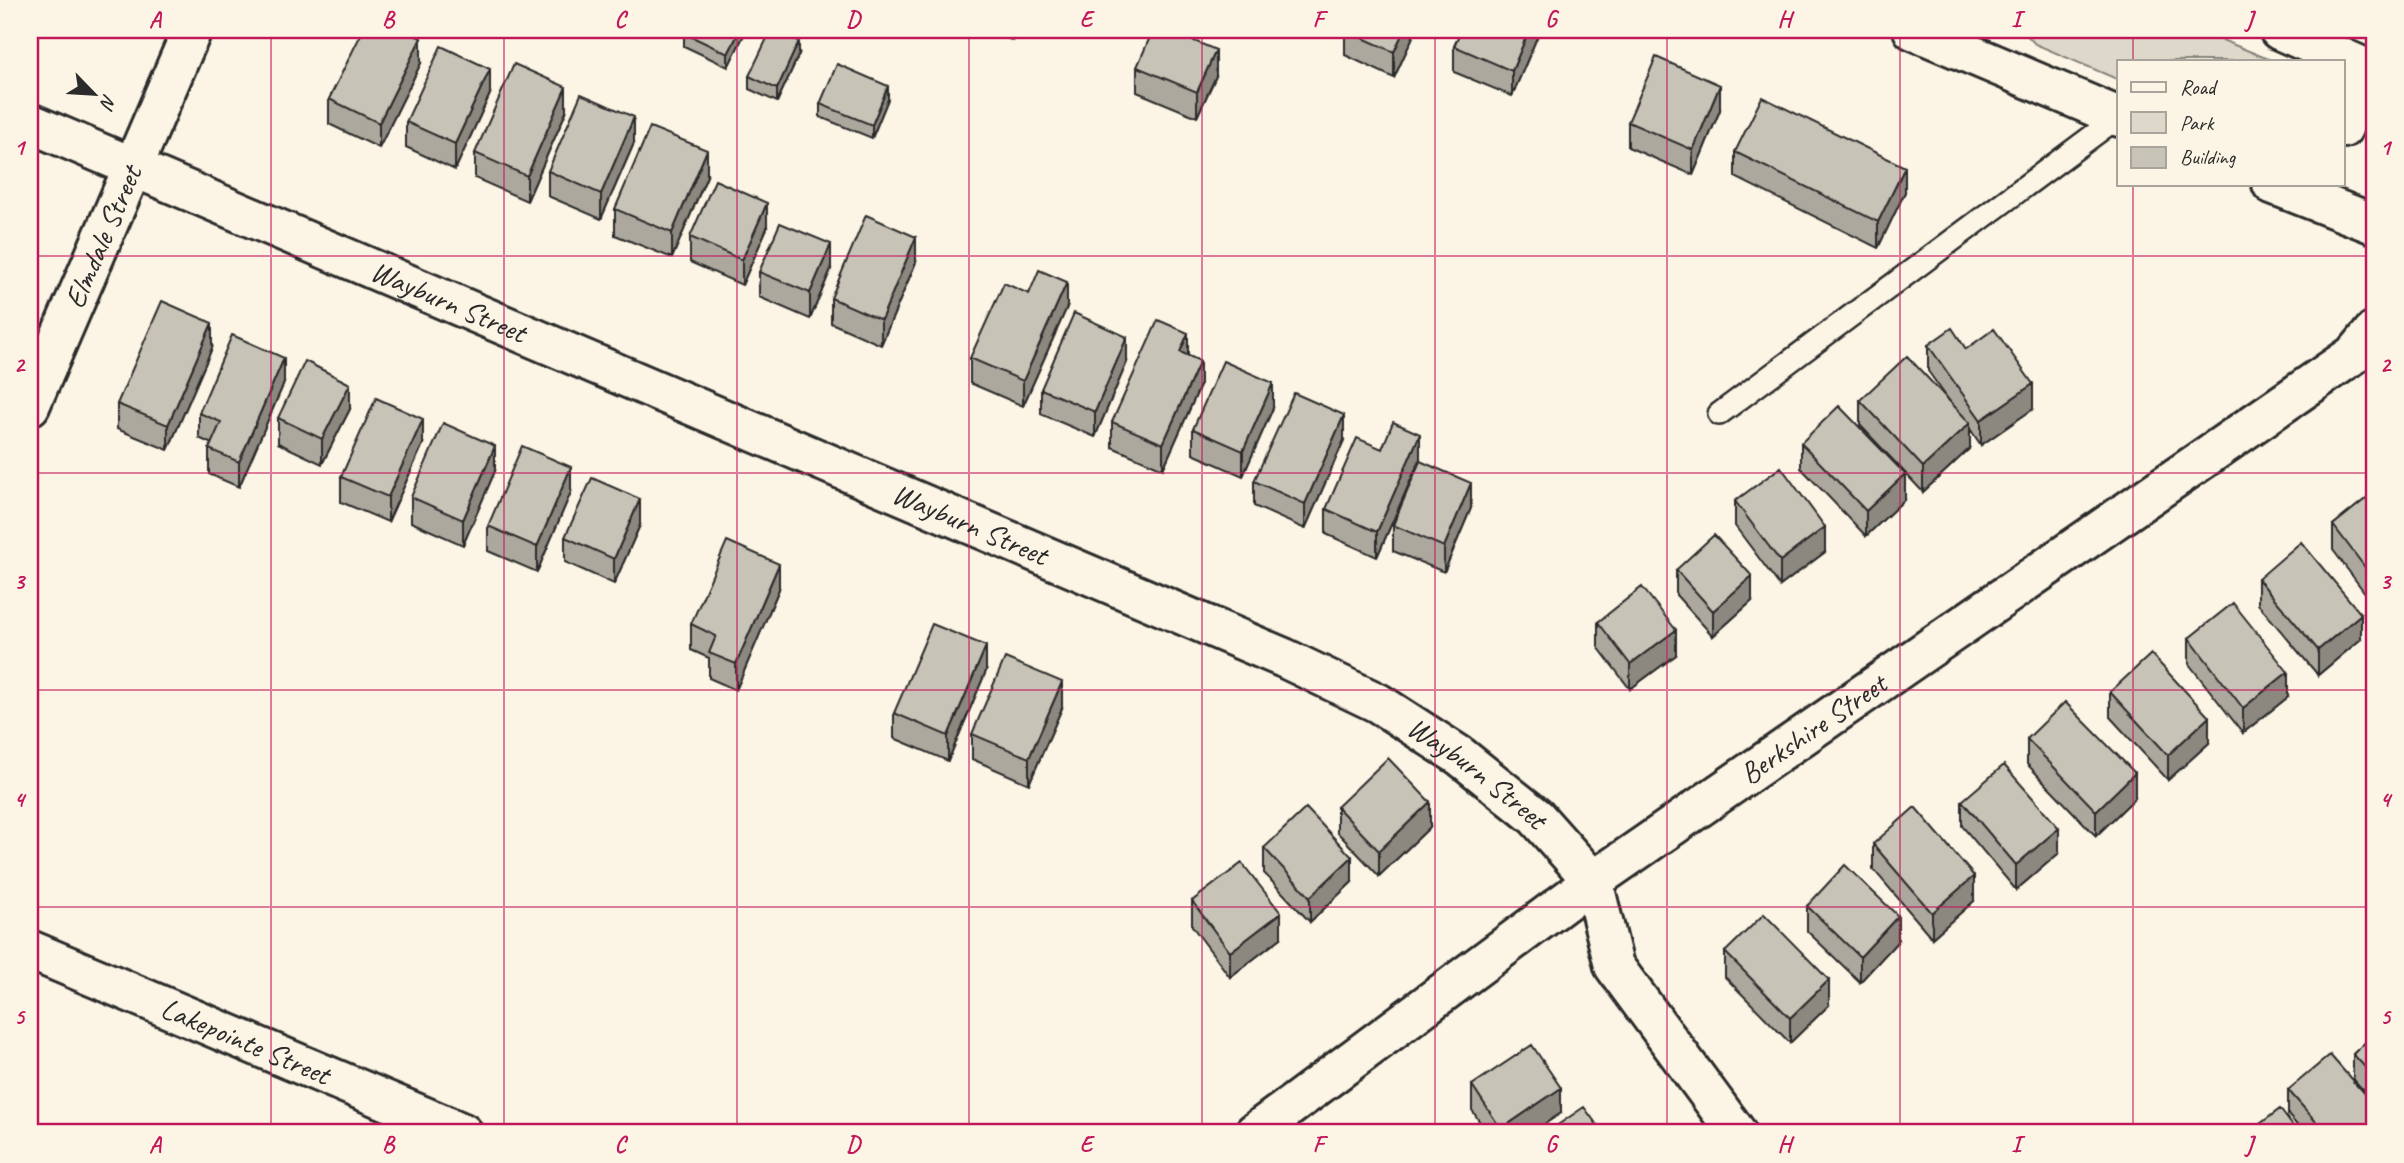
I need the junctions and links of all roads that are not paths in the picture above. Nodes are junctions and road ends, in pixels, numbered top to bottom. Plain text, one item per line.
1 (192, 30) edge
2 (2280, 30) edge
3 (1934, 34) edge
4 (2371, 71) edge
5 (2117, 116) edge
6 (2117, 118) edge
7 (30, 123) edge
8 (2344, 126) edge
9 (133, 167) junction
10 (2283, 186) edge
11 (2315, 192) edge
12 (2374, 224) edge
13 (2374, 331) edge
14 (30, 406) edge
15 (1719, 414) dead end
16 (1593, 881) junction
17 (30, 950) edge
18 (463, 1133) edge
19 (1254, 1133) edge
20 (1737, 1133) edge

1 - 9 street, Elmdale Street
2 - 4 street
3 - 5 street
4 - 8 street
6 - 15 lane
7 - 9 street, Wayburn Street
9 - 14 street, Elmdale Street
9 - 16 street, Wayburn Street
10 - 11 street
11 - 12 street
13 - 16 street, Berkshire Street
16 - 19 street, Berkshire Street
16 - 20 street, Wayburn Street
17 - 18 street, Lakepointe Street

